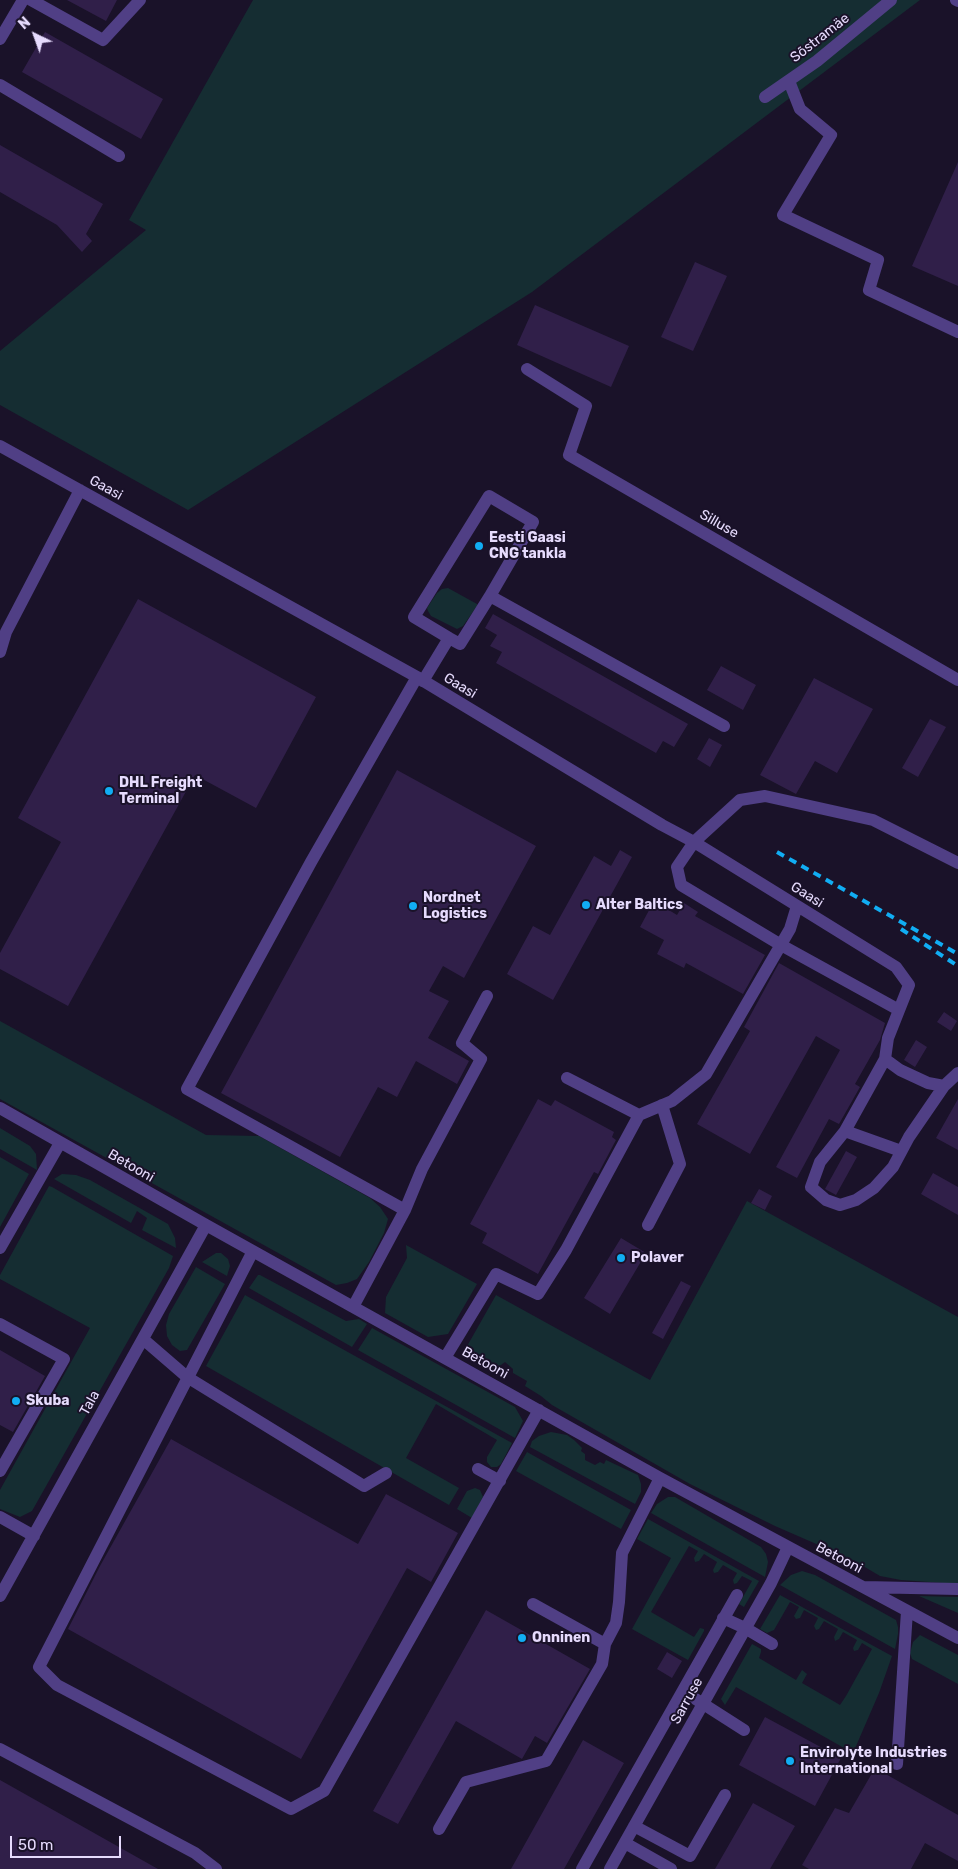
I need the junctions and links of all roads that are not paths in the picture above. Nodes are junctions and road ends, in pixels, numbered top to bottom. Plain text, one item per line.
1 (23, 0) edge
2 (31, 0) edge
3 (140, 0) edge
4 (891, 0) edge
5 (0, 39) edge
6 (789, 81) junction
7 (0, 85) edge
8 (765, 97) dead end
9 (119, 156) dead end
10 (958, 332) edge
11 (527, 369) dead end
12 (0, 446) edge
13 (80, 490) junction
14 (490, 596) junction
15 (449, 638) junction
16 (0, 652) edge
17 (420, 679) junction
18 (958, 680) edge
19 (724, 726) dead end
20 (694, 842) junction
21 (958, 863) edge
22 (797, 906) junction
23 (781, 945) junction
24 (487, 996) dead end
25 (899, 1010) junction
26 (885, 1059) junction
27 (958, 1074) edge
28 (568, 1078) dead end
29 (944, 1086) junction
30 (662, 1105) junction
31 (0, 1108) edge
32 (639, 1115) junction
33 (845, 1131) junction
34 (60, 1143) junction
35 (901, 1151) junction
36 (405, 1210) junction
37 (648, 1225) dead end
38 (206, 1226) junction
39 (0, 1248) edge
40 (254, 1251) junction
41 (353, 1307) junction
42 (0, 1324) edge
43 (143, 1339) junction
44 (445, 1358) junction
45 (187, 1377) junction
46 (539, 1410) junction
47 (478, 1470) dead end
48 (0, 1471) edge
49 (386, 1473) dead end
50 (660, 1478) junction
51 (500, 1481) junction
52 (0, 1517) edge
53 (34, 1536) junction
54 (788, 1547) junction
55 (861, 1586) junction
56 (958, 1589) edge
57 (737, 1595) dead end
58 (0, 1596) edge
59 (533, 1604) dead end
60 (907, 1611) junction
61 (723, 1618) junction
62 (745, 1628) junction
63 (958, 1638) edge
64 (605, 1644) junction
65 (772, 1644) dead end
66 (682, 1691) junction
67 (702, 1704) junction
68 (744, 1730) dead end
69 (0, 1749) edge
70 (897, 1764) dead end
71 (725, 1795) dead end
72 (634, 1826) junction
73 (440, 1829) dead end
74 (625, 1843) junction
75 (216, 1869) edge
76 (582, 1869) edge
77 (610, 1869) edge
78 (671, 1869) edge

1 - 5 street
2 - 3 street
4 - 6 street, Sõstramäe
6 - 8 street, Sõstramäe
6 - 10 street
7 - 9 street
11 - 18 street, Silluse
12 - 13 street, Gaasi
13 - 16 street
13 - 17 street, Gaasi
14 - 15 street
14 - 15 street
14 - 19 street
15 - 17 street
17 - 20 street, Gaasi
17 - 36 street
20 - 21 street
20 - 22 street, Gaasi
20 - 23 street
22 - 23 street
22 - 25 street, Gaasi
23 - 25 street
23 - 30 street
24 - 36 street
25 - 26 street
26 - 29 street
26 - 33 street
27 - 29 street
28 - 32 street
29 - 35 street
30 - 32 street
30 - 37 street
31 - 34 street, Betooni
32 - 44 street
33 - 35 street
33 - 35 street
34 - 38 street, Betooni
34 - 39 street
36 - 41 street
38 - 40 street, Betooni
38 - 43 street, Tala
40 - 41 street, Betooni
40 - 45 street
41 - 44 street, Betooni
42 - 48 street
43 - 45 street
43 - 53 street, Tala
44 - 46 street, Betooni
45 - 49 street
45 - 51 street
46 - 50 street, Betooni
46 - 51 street
47 - 51 street
50 - 54 street, Betooni
50 - 64 street
52 - 53 street
53 - 58 street, Tala
54 - 55 street, Betooni
54 - 62 street, Sarruse
55 - 56 street
55 - 60 street, Betooni
57 - 61 street
59 - 64 street
60 - 63 street, Betooni
60 - 70 street
61 - 62 street
61 - 66 street
62 - 65 street
62 - 67 street, Sarruse
64 - 73 street
66 - 67 street
66 - 76 street
67 - 68 street
67 - 72 street, Sarruse
69 - 75 street
71 - 72 street
72 - 74 street, Sarruse
74 - 77 street, Sarruse
74 - 78 street

